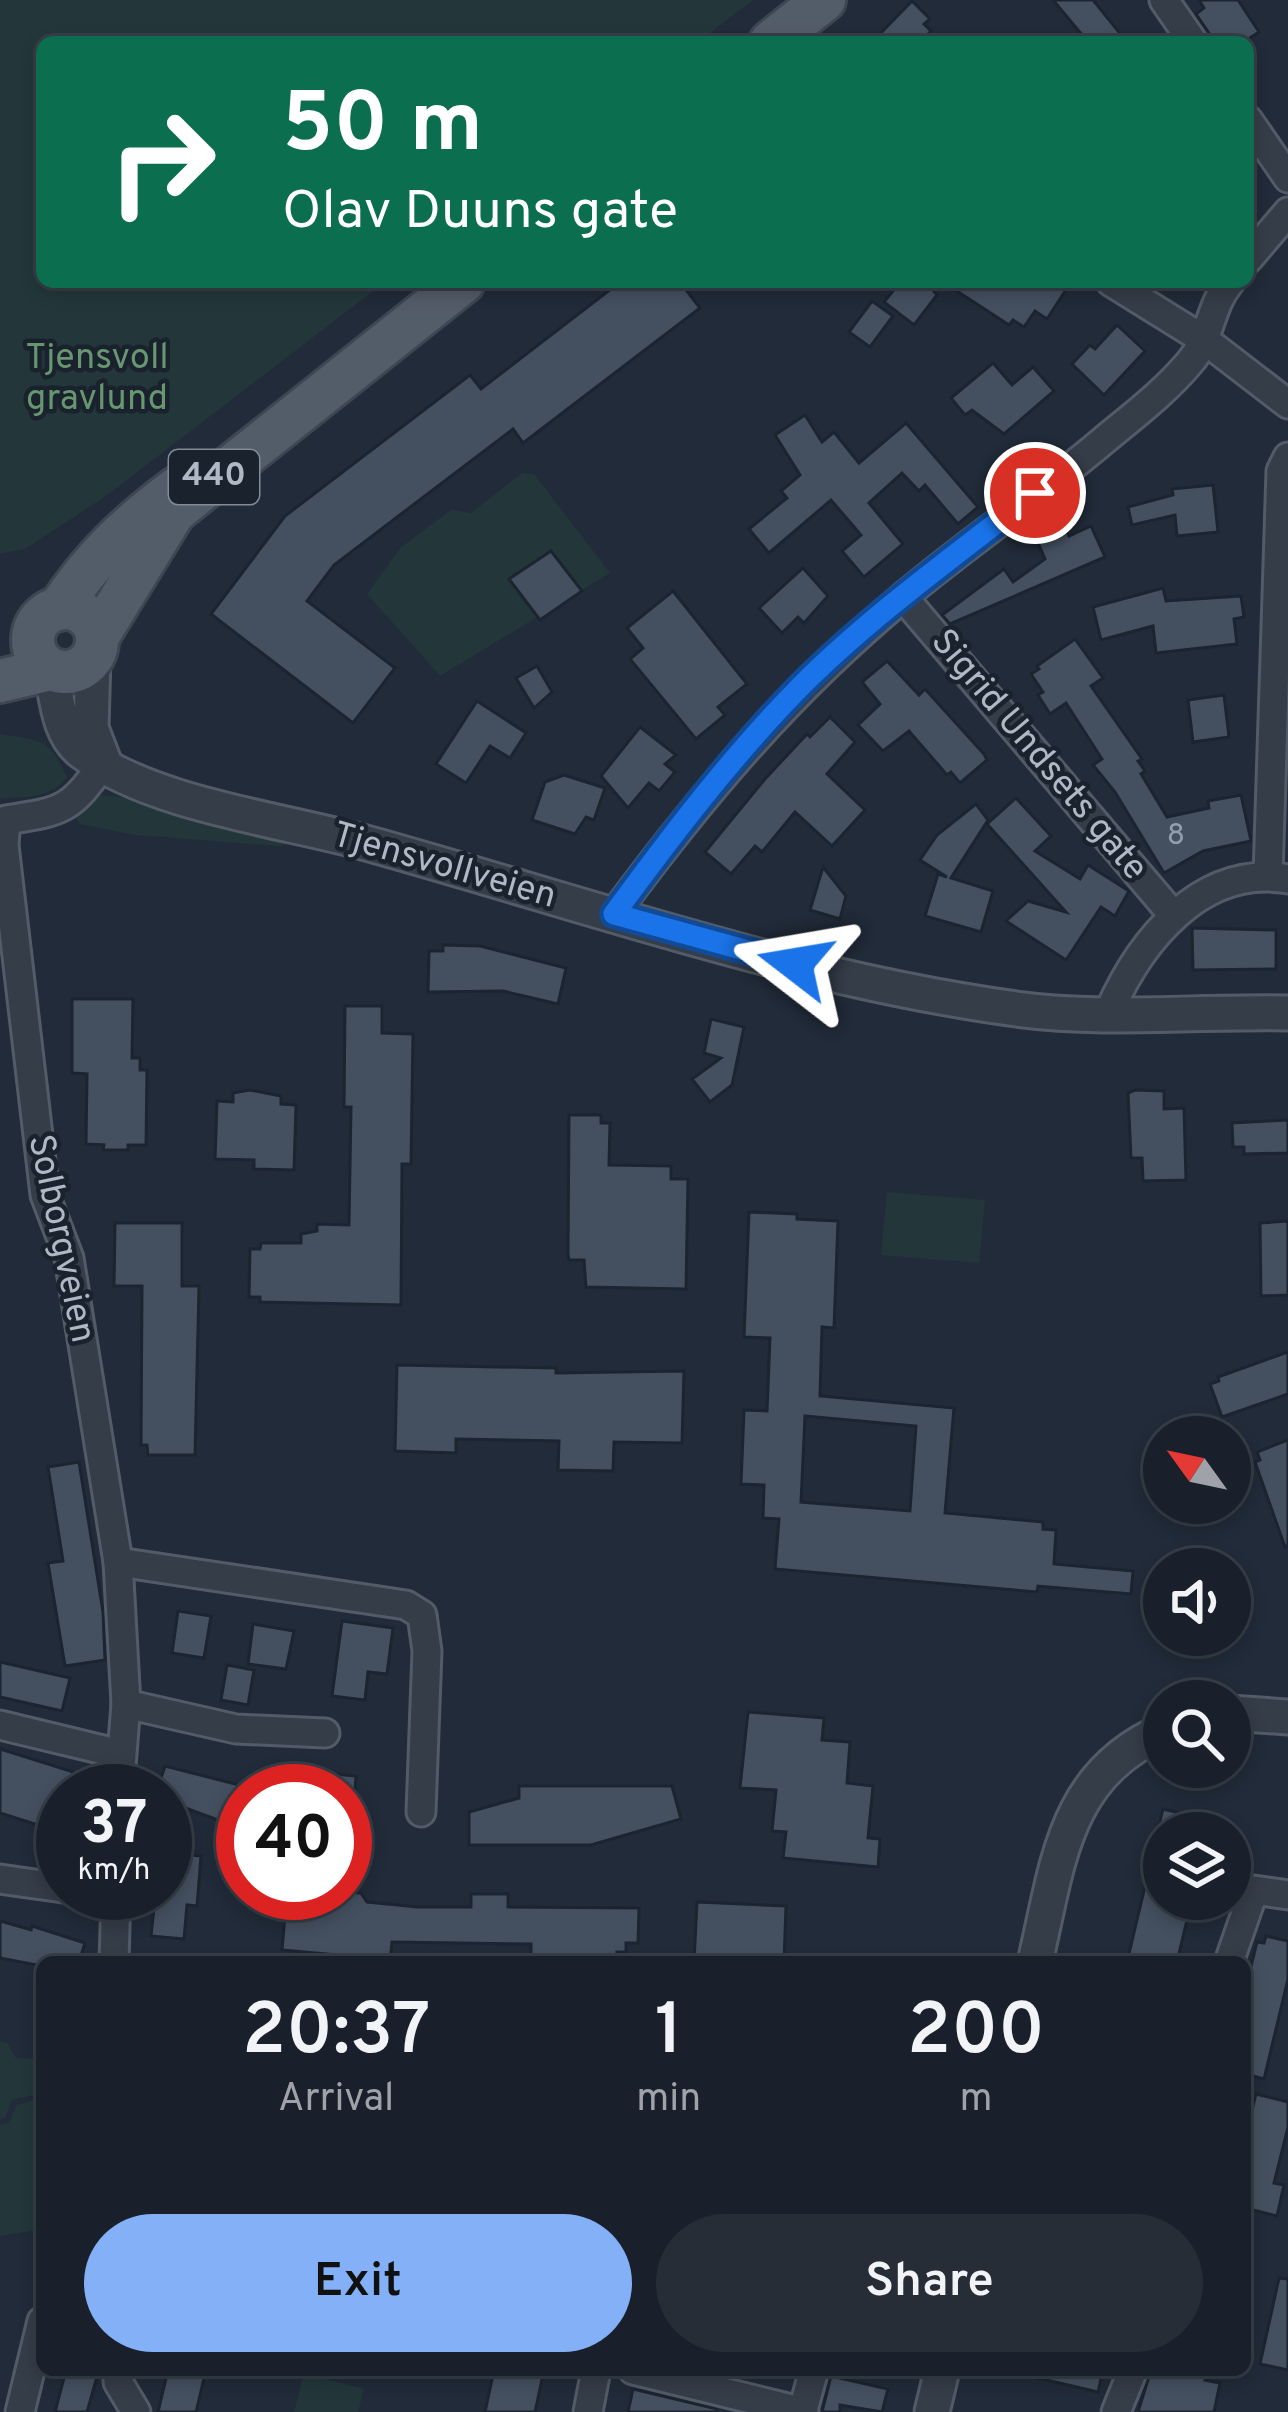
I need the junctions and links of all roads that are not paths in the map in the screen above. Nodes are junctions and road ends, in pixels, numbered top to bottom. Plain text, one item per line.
1 (824, 0) edge
2 (1164, 0) edge
3 (779, 36) edge
4 (1189, 36) edge
5 (1254, 130) edge
6 (1288, 178) edge
7 (1288, 212) edge
8 (1254, 252) edge
9 (455, 288) edge
10 (1121, 288) edge
11 (1226, 288) edge
12 (1206, 340) junction
13 (371, 354) junction
14 (1288, 404) edge
15 (1288, 457) edge
16 (903, 596) junction
17 (39, 645) edge
18 (95, 647) junction
19 (0, 681) edge
20 (104, 762) junction
21 (3, 820) edge
22 (1278, 877) edge
23 (614, 914) junction
24 (1174, 916) junction
25 (1109, 1012) junction
26 (1288, 1013) edge
27 (118, 1562) junction
28 (126, 1704) junction
29 (1251, 1713) edge
30 (1288, 1717) edge
31 (0, 1725) edge
32 (325, 1733) dead end
33 (1143, 1740) edge
34 (120, 1754) junction
35 (120, 1764) edge
36 (421, 1812) dead end
37 (0, 1879) edge
38 (36, 1884) edge
39 (1288, 1895) edge
40 (111, 1920) edge
41 (114, 1956) edge
42 (1036, 1956) edge
43 (1231, 1956) edge
44 (36, 2346) edge
45 (118, 2376) edge
46 (595, 2376) edge
47 (658, 2376) edge
48 (812, 2376) edge
49 (941, 2376) edge
50 (1130, 2376) edge
51 (803, 2411) edge
52 (20, 2412) edge
53 (136, 2412) edge
54 (588, 2412) edge
55 (932, 2412) edge
56 (1115, 2412) edge

1 - 3 main road
2 - 4 street
5 - 6 street
7 - 8 street
9 - 13 main road, 440
10 - 12 street
11 - 12 street
12 - 14 street
12 - 16 street
13 - 17 main road, 440
13 - 18 main road, 440
15 - 22 street
16 - 23 street
16 - 24 street, Sigrid Undsets gate
17 - 18 main road
17 - 18 main road
17 - 19 main road
17 - 20 street, Tjensvollveien
18 - 20 street
20 - 21 street, Solborgveien
20 - 23 street, Tjensvollveien
21 - 27 street, Solborgveien
22 - 24 street, Sigrid Undsets gate
23 - 25 street, Tjensvollveien
24 - 25 street, Sigrid Undsets gate
25 - 26 street, Tjensvollveien
27 - 28 street, Solborgveien
27 - 36 street
28 - 32 street
28 - 34 street, Solborgveien
29 - 30 street
31 - 34 street
33 - 42 street
34 - 35 street, Solborgveien
37 - 38 street
39 - 43 street
40 - 41 street
44 - 52 street
45 - 53 street
46 - 54 street
47 - 51 street
48 - 51 street
49 - 55 street
50 - 56 street

